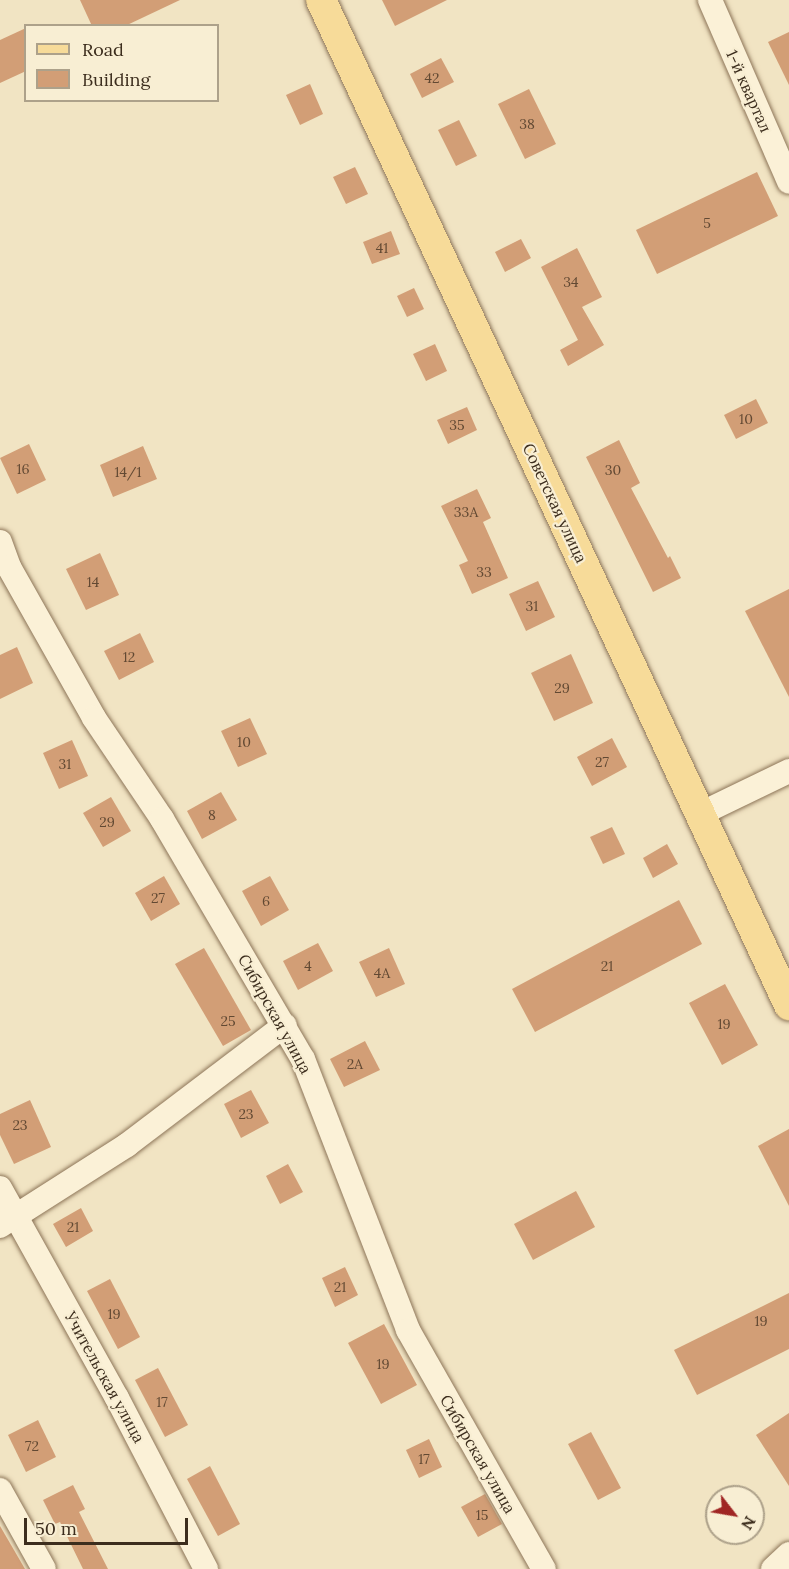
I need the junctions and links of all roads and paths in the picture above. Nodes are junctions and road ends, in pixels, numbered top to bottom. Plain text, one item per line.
1 (321, 0) edge
2 (710, 0) edge
3 (789, 182) edge
4 (0, 542) edge
5 (789, 771) edge
6 (700, 814) junction
7 (789, 1005) edge
8 (285, 1025) junction
9 (0, 1188) edge
10 (8, 1222) edge
11 (0, 1490) edge
12 (789, 1554) edge
13 (44, 1569) edge
14 (206, 1569) edge
15 (544, 1569) edge
16 (773, 1569) edge

1 - 6 main road, Советская улица
2 - 3 street, 1-й квартал
4 - 8 street, Сибирская улица
5 - 6 street
6 - 7 main road, Советская улица
8 - 10 street
8 - 15 street, Сибирская улица
9 - 10 street, Учительская улица
10 - 14 street, Учительская улица
11 - 13 street
12 - 16 street

